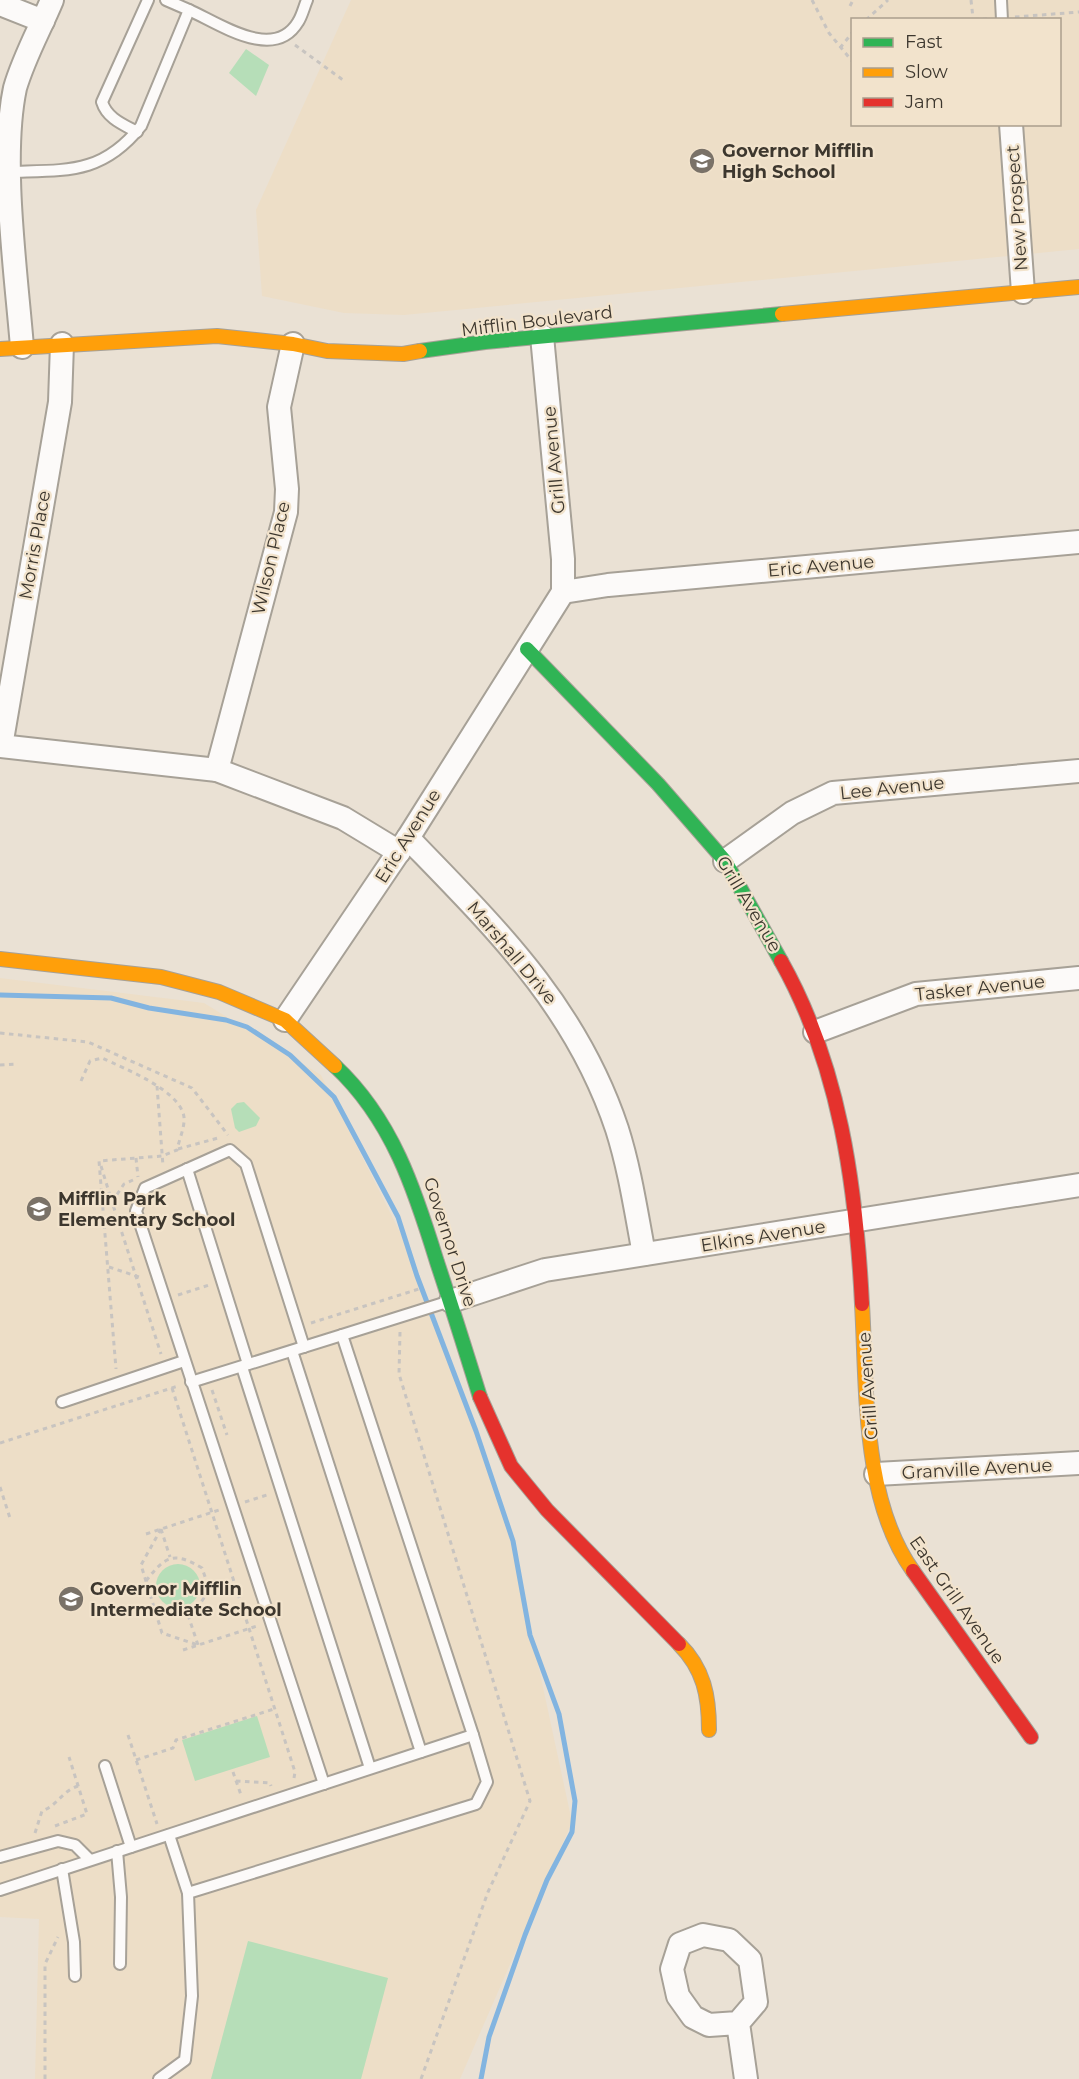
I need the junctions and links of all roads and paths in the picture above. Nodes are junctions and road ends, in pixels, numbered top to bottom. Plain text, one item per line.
1 (52, 0) edge
2 (148, 0) edge
3 (166, 0) edge
4 (307, 0) edge
5 (812, 0) edge
6 (853, 0) edge
7 (888, 0) edge
8 (971, 0) edge
9 (1001, 0) edge
10 (0, 4) edge
11 (850, 6) dead end
12 (189, 10) junction
13 (868, 18) edge
14 (973, 18) edge
15 (1002, 18) edge
16 (43, 21) junction
17 (851, 34) edge
18 (283, 38) junction
19 (840, 48) junction
20 (851, 60) edge
21 (343, 80) dead end
22 (1011, 126) edge
23 (136, 132) junction
24 (9, 172) junction
25 (1079, 287) edge
26 (1023, 292) junction
27 (542, 336) junction
28 (62, 344) junction
29 (293, 344) junction
30 (11, 348) edge
31 (1079, 542) edge
32 (563, 592) junction
33 (527, 649) junction
34 (1, 746) edge
35 (217, 770) junction
36 (1079, 771) edge
37 (404, 845) junction
38 (725, 861) junction
39 (0, 959) edge
40 (1079, 978) edge
41 (285, 1020) junction
42 (815, 1032) junction
43 (0, 1033) edge
44 (18, 1064) dead end
45 (0, 1065) edge
46 (157, 1086) dead end
47 (228, 1135) junction
48 (237, 1142) dead end
49 (177, 1150) dead end
50 (162, 1156) dead end
51 (99, 1161) dead end
52 (187, 1169) junction
53 (1079, 1185) edge
54 (112, 1202) dead end
55 (858, 1220) junction
56 (644, 1254) junction
57 (447, 1291) junction
58 (306, 1313) dead end
59 (342, 1335) junction
60 (304, 1347) junction
61 (292, 1350) junction
62 (184, 1361) junction
63 (245, 1365) junction
64 (191, 1382) junction
65 (62, 1402) dead end
66 (0, 1443) edge
67 (1079, 1463) edge
68 (876, 1474) junction
69 (0, 1487) edge
70 (281, 1491) junction
71 (0, 1501) edge
72 (6, 1505) junction
73 (232, 1506) junction
74 (212, 1513) junction
75 (10, 1518) dead end
76 (161, 1529) junction
77 (146, 1534) dead end
78 (170, 1557) junction
79 (146, 1581) junction
80 (155, 1610) junction
81 (188, 1614) junction
82 (270, 1621) junction
83 (249, 1628) junction
84 (198, 1645) junction
85 (183, 1650) dead end
86 (274, 1708) junction
87 (709, 1730) dead end
88 (473, 1735) junction
89 (128, 1736) dead end
90 (1031, 1737) dead end
91 (421, 1752) junction
92 (69, 1757) dead end
93 (136, 1760) junction
94 (105, 1766) dead end
95 (370, 1768) junction
96 (233, 1772) dead end
97 (236, 1781) junction
98 (292, 1784) dead end
99 (324, 1784) junction
100 (78, 1786) junction
101 (273, 1790) dead end
102 (243, 1800) dead end
103 (158, 1827) dead end
104 (35, 1833) junction
105 (169, 1835) junction
106 (25, 1837) dead end
107 (131, 1847) junction
108 (117, 1851) junction
109 (0, 1857) edge
110 (90, 1860) junction
111 (62, 1869) junction
112 (0, 1890) edge
113 (188, 1893) junction
114 (71, 1917) junction
115 (120, 1964) dead end
116 (75, 1976) dead end
117 (738, 2022) dead end
118 (45, 2079) edge
119 (159, 2079) edge
120 (746, 2079) edge

1 - 16 street
2 - 23 lane
3 - 12 lane
4 - 18 lane
5 - 19 path
6 - 11 path
7 - 13 path
8 - 14 path
9 - 15 lane
10 - 16 street
12 - 18 lane
12 - 23 lane
16 - 24 street
17 - 19 path
18 - 21 path
19 - 20 path
22 - 26 street, New Prospect
23 - 24 lane
24 - 30 street
25 - 26 street, Mifflin Boulevard
26 - 27 street, Mifflin Boulevard
27 - 29 street, Mifflin Boulevard
27 - 32 street, Grill Avenue
28 - 29 street, Mifflin Boulevard
28 - 30 street, Mifflin Boulevard
28 - 34 street, Morris Place
29 - 35 street, Wilson Place
31 - 32 street, Eric Avenue
32 - 33 street
33 - 37 street, Eric Avenue
33 - 38 street, Grill Avenue
34 - 35 street, Marshall Drive
35 - 37 street, Marshall Drive
36 - 38 street, Lee Avenue
37 - 41 street, Eric Avenue
37 - 56 street, Marshall Drive
38 - 42 street, Grill Avenue
39 - 41 street, Governor Drive
40 - 42 street, Tasker Avenue
41 - 57 street, Governor Drive
42 - 55 street, Grill Avenue
43 - 47 path
44 - 45 path
46 - 50 path
47 - 48 path
47 - 49 path
51 - 54 path
52 - 60 lane
52 - 62 lane
52 - 63 lane
53 - 55 street, Elkins Avenue
55 - 56 street, Elkins Avenue
55 - 68 street, Grill Avenue
56 - 57 street, Elkins Avenue
57 - 58 path
57 - 59 lane
57 - 87 street, Governor Drive
59 - 60 lane
59 - 88 lane
60 - 61 lane
61 - 63 lane
61 - 91 lane
62 - 64 lane
62 - 65 lane
63 - 64 lane
63 - 70 lane
64 - 73 lane
66 - 74 path
67 - 68 street, Granville Avenue
68 - 90 street, East Grill Avenue
69 - 72 path
70 - 73 path
70 - 95 lane
71 - 72 path
72 - 75 path
73 - 74 path
73 - 82 lane
74 - 76 path
74 - 83 path
76 - 77 path
76 - 78 path
76 - 79 path
78 - 79 path
78 - 81 path
79 - 80 path
80 - 81 path
80 - 84 path
81 - 84 path
82 - 83 path
82 - 99 lane
83 - 84 path
83 - 86 path
84 - 85 path
86 - 93 path
86 - 98 path
88 - 91 lane
88 - 113 lane
89 - 93 path
91 - 95 lane
92 - 100 path
93 - 103 path
94 - 107 lane
95 - 99 lane
96 - 97 path
97 - 101 path
97 - 102 path
99 - 105 lane
100 - 104 path
100 - 104 path
104 - 106 path
105 - 107 lane
105 - 113 lane
107 - 108 lane
108 - 110 lane
108 - 115 lane
109 - 110 lane
110 - 111 lane
111 - 112 lane
111 - 114 lane
113 - 119 lane
114 - 116 lane
114 - 118 path
117 - 120 street

